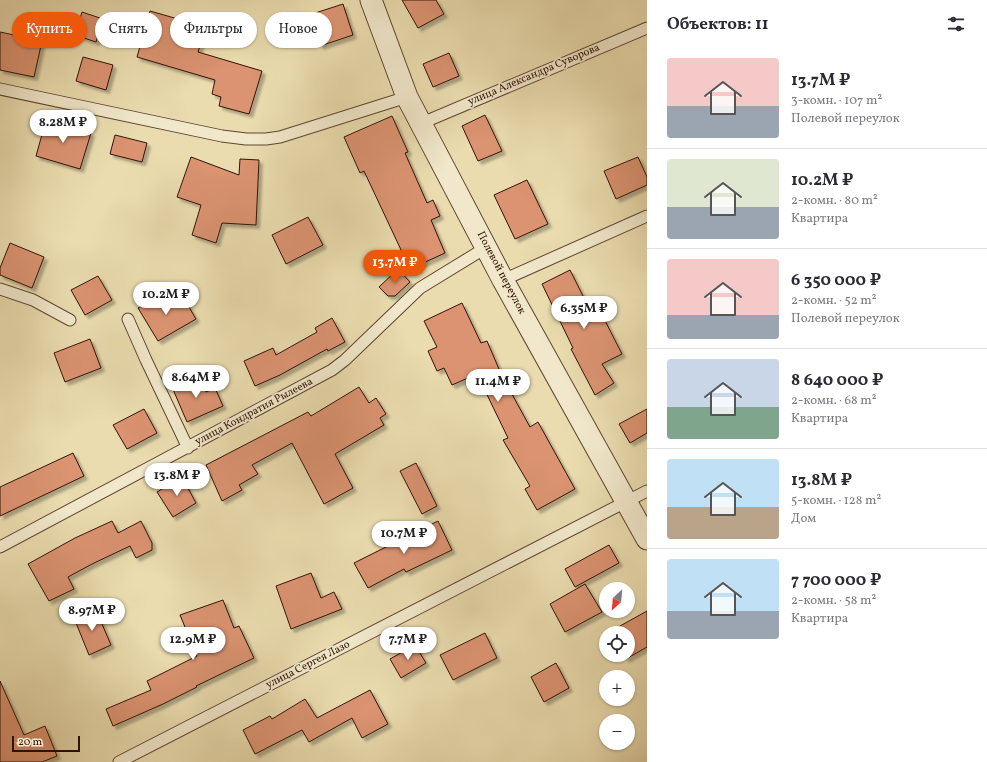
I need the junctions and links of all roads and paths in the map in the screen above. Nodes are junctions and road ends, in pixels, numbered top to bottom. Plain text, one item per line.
1 (371, 0) edge
2 (647, 28) edge
3 (0, 89) edge
4 (407, 97) junction
5 (422, 123) junction
6 (647, 216) edge
7 (487, 247) junction
8 (504, 280) junction
9 (0, 289) edge
10 (128, 319) dead end
11 (70, 320) dead end
12 (188, 448) junction
13 (647, 491) edge
14 (627, 502) junction
15 (647, 539) edge
16 (0, 547) edge
17 (119, 762) edge

1 - 4 street, Полевой переулок
2 - 5 lane, улица Александра Суворова
3 - 4 lane
4 - 5 street, Полевой переулок
5 - 7 street, Полевой переулок
6 - 8 lane
7 - 8 street, Полевой переулок
7 - 12 lane, улица Кондратия Рылеева
8 - 14 street, Полевой переулок
9 - 11 lane
10 - 12 lane
12 - 16 lane, улица Кондратия Рылеева
13 - 14 lane, улица Сергея Лазо
14 - 15 street, Полевой переулок
14 - 17 lane, улица Сергея Лазо

